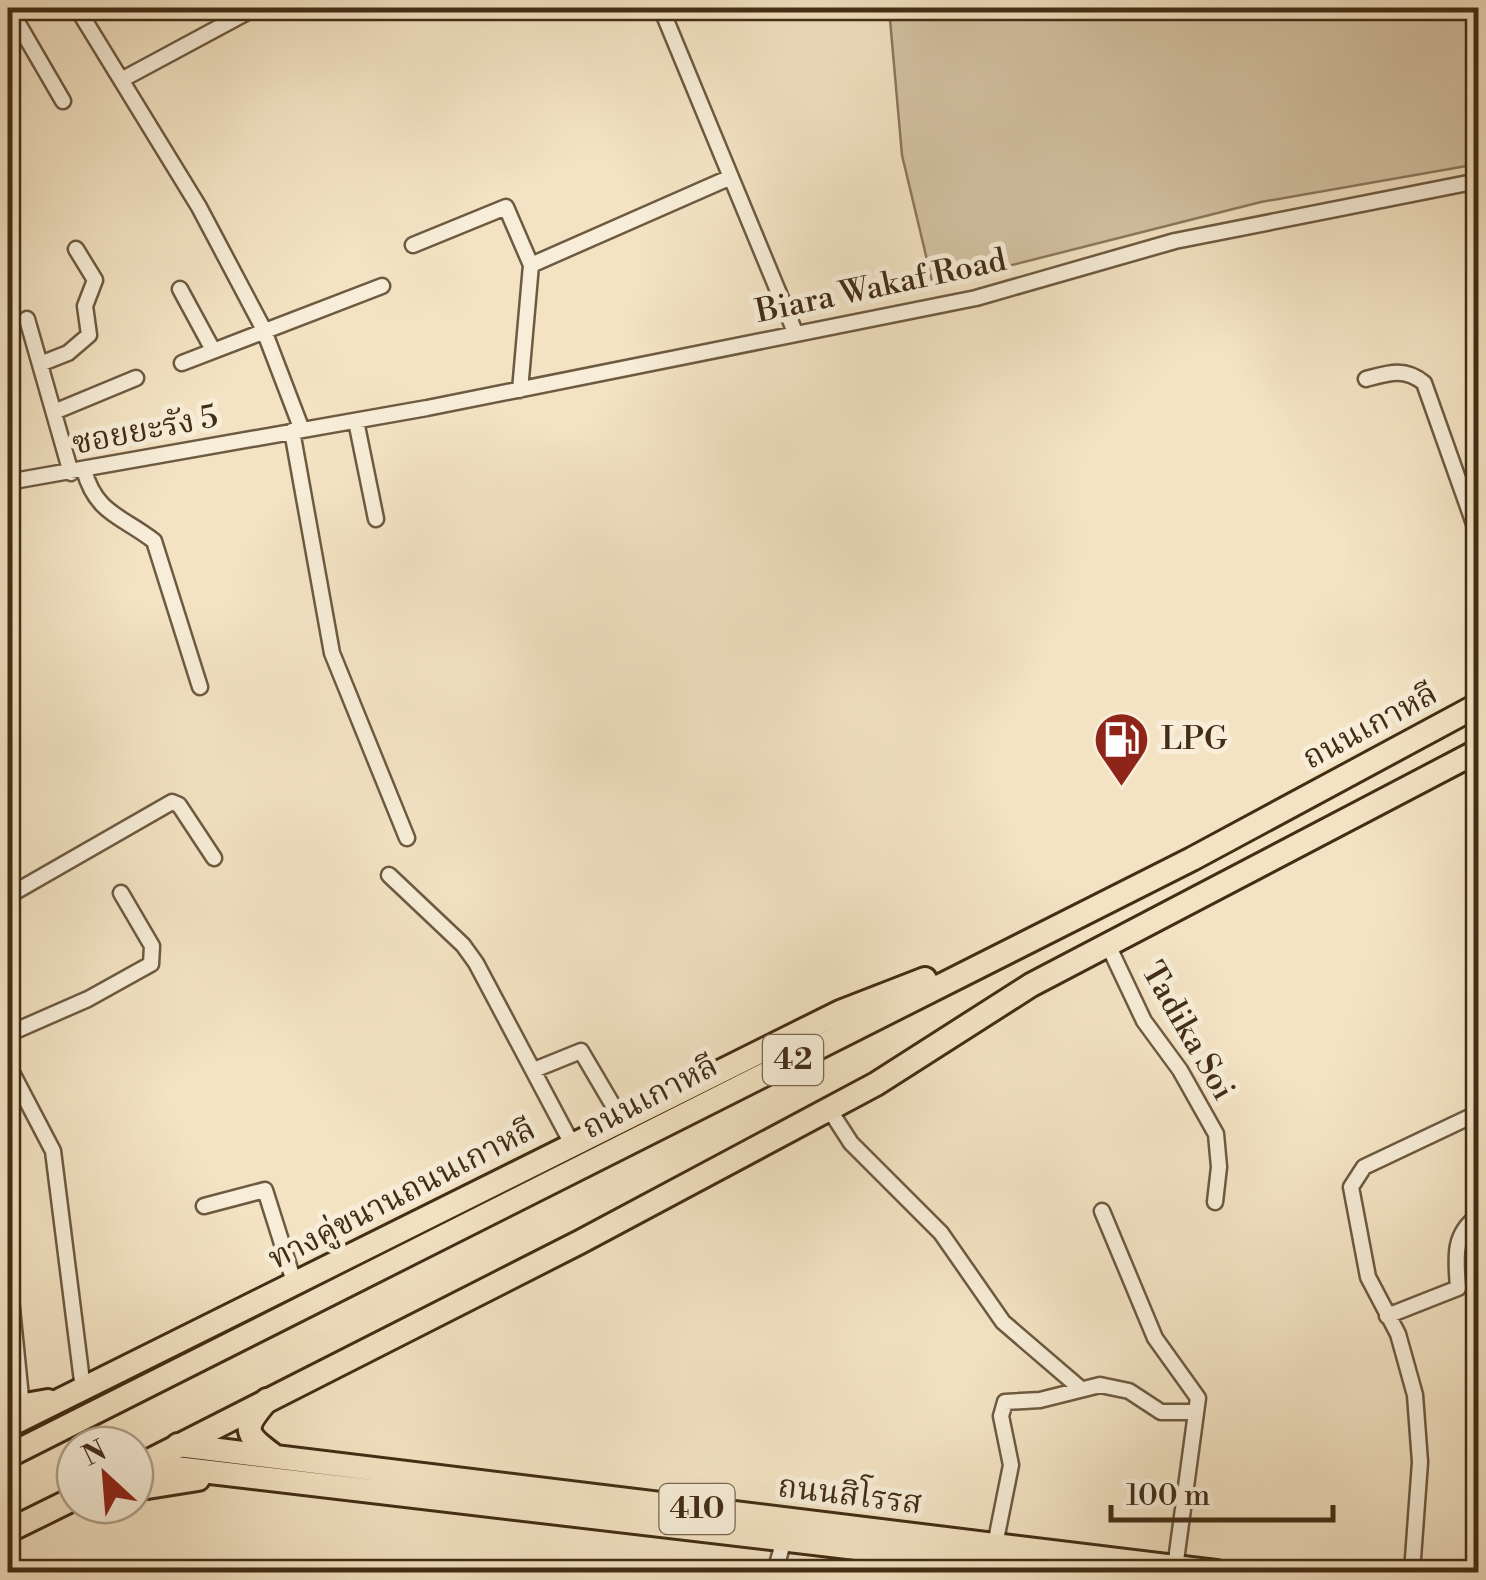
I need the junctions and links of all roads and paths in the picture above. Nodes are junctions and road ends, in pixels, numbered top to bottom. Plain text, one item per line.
1 (9, 8) edge
2 (77, 8) edge
3 (256, 8) edge
4 (660, 8) edge
5 (123, 79) junction
6 (63, 101) dead end
7 (731, 177) junction
8 (1478, 181) edge
9 (413, 245) dead end
10 (76, 250) dead end
11 (531, 265) junction
12 (382, 286) dead end
13 (180, 289) dead end
14 (27, 319) dead end
15 (264, 328) junction
16 (795, 332) junction
17 (212, 350) junction
18 (182, 363) dead end
19 (40, 364) junction
20 (136, 378) dead end
21 (1366, 379) dead end
22 (520, 390) junction
23 (54, 412) junction
24 (356, 420) junction
25 (297, 431) junction
26 (77, 472) junction
27 (8, 482) edge
28 (376, 519) dead end
29 (1478, 535) edge
30 (200, 687) dead end
31 (1473, 708) edge
32 (1478, 732) edge
33 (1478, 751) edge
34 (407, 838) dead end
35 (214, 858) dead end
36 (1192, 859) junction
37 (389, 874) dead end
38 (1247, 874) junction
39 (121, 893) dead end
40 (8, 896) edge
41 (1050, 931) junction
42 (1109, 947) junction
43 (8, 1034) edge
44 (8, 1065) edge
45 (534, 1070) junction
46 (830, 1109) junction
47 (1478, 1113) edge
48 (622, 1119) junction
49 (572, 1144) junction
50 (1215, 1202) dead end
51 (204, 1206) dead end
52 (1102, 1211) dead end
53 (1478, 1216) edge
54 (8, 1269) edge
55 (295, 1284) junction
56 (1388, 1316) junction
57 (83, 1389) junction
58 (1081, 1389) junction
59 (269, 1398) junction
60 (1196, 1412) junction
61 (14, 1415) edge
62 (178, 1445) junction
63 (8, 1456) edge
64 (155, 1457) edge
65 (276, 1458) junction
66 (155, 1468) edge
67 (226, 1475) junction
68 (155, 1486) edge
69 (55, 1509) edge
70 (8, 1531) edge
71 (784, 1539) junction
72 (995, 1544) junction
73 (929, 1564) edge
74 (1176, 1568) junction
75 (1011, 1569) edge
76 (774, 1572) edge
77 (1059, 1572) edge
78 (1216, 1572) edge
79 (1412, 1572) edge

1 - 6 street
2 - 5 street
3 - 5 street
4 - 7 street
5 - 15 street
7 - 11 street
7 - 16 street
8 - 16 street, Biara Wakaf Road
9 - 11 street
10 - 19 street
11 - 22 street
12 - 15 street
13 - 17 street
14 - 19 street
15 - 17 street
15 - 25 street
16 - 22 street, Biara Wakaf Road
17 - 18 street
19 - 23 street
20 - 23 street
21 - 29 street
22 - 24 street, Biara Wakaf Road
23 - 26 street
24 - 25 street, Biara Wakaf Road
24 - 28 street
25 - 26 street, ซอยยะรัง 5
25 - 34 street
26 - 27 street, ซอยยะรัง 5
26 - 30 street
31 - 32 main road
31 - 36 main road, ถนนเกาหลี / 42
33 - 38 main road
35 - 40 street
36 - 38 main road
36 - 41 main road, ถนนเกาหลี / 42
37 - 45 street
38 - 42 main road
39 - 43 street
41 - 48 main road, ทางคู่ขนานถนนเกาหลี
41 - 63 main road, ถนนเกาหลี / 42
42 - 46 main road
42 - 50 street, Tadika Soi
44 - 57 street
45 - 48 street
45 - 49 street
46 - 58 street
46 - 59 main road
47 - 56 street
48 - 49 main road, ทางคู่ขนานถนนเกาหลี
49 - 55 main road, ทางคู่ขนานถนนเกาหลี
51 - 55 street
52 - 60 street
53 - 56 street
54 - 61 street
55 - 57 main road, ทางคู่ขนานถนนเกาหลี
56 - 79 street
57 - 61 main road, ทางคู่ขนานถนนเกาหลี
58 - 60 street
58 - 72 street
59 - 62 main road
59 - 65 main road
60 - 74 street
62 - 64 main road
62 - 65 main road, ถนนสิโรรส / 410
65 - 72 main road, ถนนสิโรรส / 410
66 - 67 main road, ถนนสิโรรส / 410
67 - 68 main road
67 - 71 main road, ถนนสิโรรส / 410
69 - 70 main road
71 - 73 main road, ถนนสิโรรส / 410
71 - 76 street
72 - 74 main road, ถนนสิโรรส / 410
73 - 75 main road, ถนนสิโรรส / 410
74 - 78 main road, ถนนสิโรรส / 410
75 - 77 main road, ถนนสิโรรส / 410

